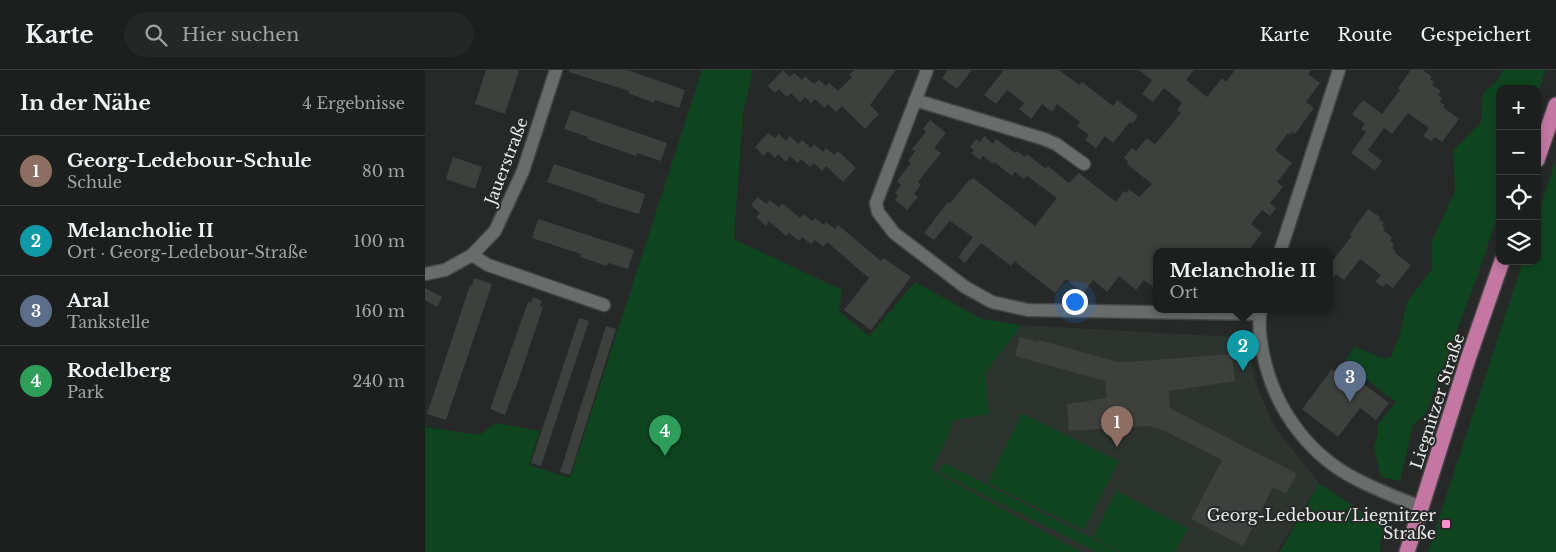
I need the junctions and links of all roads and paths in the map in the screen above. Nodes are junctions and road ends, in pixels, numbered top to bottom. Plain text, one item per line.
1 (556, 70) edge
2 (927, 70) edge
3 (1339, 70) edge
4 (915, 100) junction
5 (1556, 106) edge
6 (1541, 149) edge
7 (1085, 164) dead end
8 (1281, 248) edge
9 (472, 255) junction
10 (1501, 265) edge
11 (425, 274) edge
12 (604, 305) dead end
13 (1153, 311) edge
14 (1261, 313) edge
15 (1422, 507) junction
16 (1407, 552) edge

1 - 9 street, Jauerstraße
2 - 4 street
3 - 8 street
4 - 7 street
4 - 13 street
5 - 6 main road
9 - 11 street, Jauerstraße
9 - 12 street
10 - 15 main road, Liegnitzer Straße
14 - 15 street
15 - 16 main road, Liegnitzer Straße

